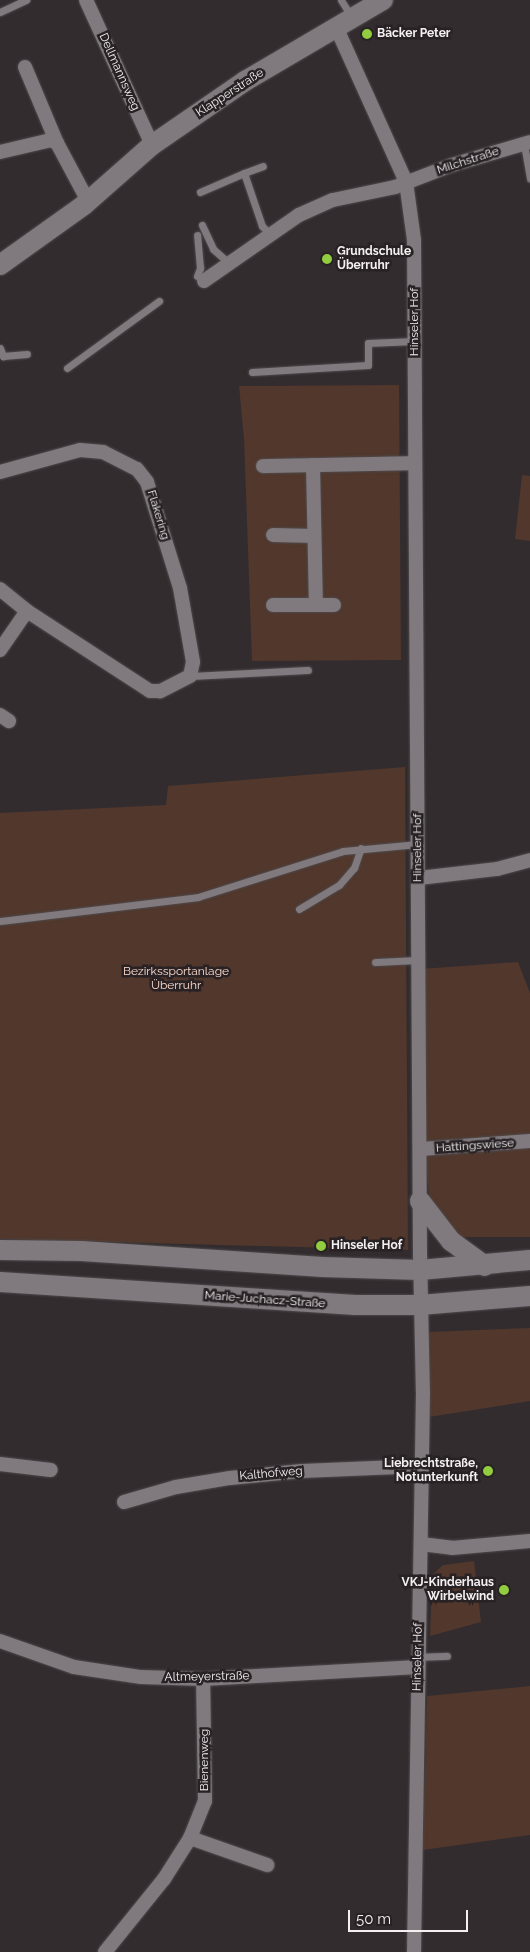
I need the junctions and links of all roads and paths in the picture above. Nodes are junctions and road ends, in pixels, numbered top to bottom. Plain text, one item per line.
1 (26, 0) edge
2 (341, 0) edge
3 (87, 1) edge
4 (378, 1) edge
5 (0, 12) edge
6 (345, 24) junction
7 (25, 67) dead end
8 (57, 143) junction
9 (527, 143) edge
10 (152, 145) junction
11 (0, 152) edge
12 (263, 166) dead end
13 (244, 173) junction
14 (530, 178) edge
15 (406, 182) junction
16 (200, 192) dead end
17 (88, 201) junction
18 (202, 225) dead end
19 (270, 234) junction
20 (197, 235) dead end
21 (229, 262) junction
22 (0, 266) edge
23 (200, 278) joint
24 (159, 300) dead end
25 (415, 341) junction
26 (0, 348) edge
27 (27, 354) dead end
28 (67, 368) dead end
29 (252, 372) dead end
30 (415, 463) junction
31 (313, 465) junction
32 (263, 466) dead end
33 (0, 472) edge
34 (272, 535) dead end
35 (314, 536) junction
36 (0, 589) edge
37 (273, 605) dead end
38 (316, 605) junction
39 (334, 605) dead end
40 (27, 611) junction
41 (0, 650) edge
42 (308, 670) dead end
43 (190, 676) junction
44 (419, 844) junction
45 (361, 848) junction
46 (530, 860) edge
47 (419, 878) junction
48 (299, 909) dead end
49 (0, 921) edge
50 (419, 960) junction
51 (375, 962) dead end
52 (530, 1141) edge
53 (421, 1149) junction
54 (420, 1202) junction
55 (0, 1250) edge
56 (530, 1260) edge
57 (485, 1266) junction
58 (420, 1270) junction
59 (0, 1282) edge
60 (530, 1296) edge
61 (420, 1305) junction
62 (0, 1464) edge
63 (422, 1466) junction
64 (51, 1470) dead end
65 (124, 1502) dead end
66 (530, 1541) edge
67 (421, 1544) junction
68 (0, 1641) edge
69 (447, 1656) dead end
70 (418, 1662) junction
71 (203, 1679) junction
72 (190, 1838) junction
73 (267, 1865) dead end
74 (105, 1952) edge
75 (414, 1952) edge

1 - 5 lane
2 - 6 lane
3 - 10 street, Dellmannsweg
4 - 6 main road, Klapperstraße
6 - 10 main road, Klapperstraße
6 - 15 street, Hinseler Hof
7 - 8 street
8 - 11 street
8 - 17 street
9 - 14 lane
9 - 15 street, Milchstraße
10 - 17 main road, Klapperstraße
12 - 13 lane
13 - 16 lane
13 - 19 lane
15 - 19 street
15 - 25 street, Hinseler Hof
17 - 22 main road, Klapperstraße
18 - 21 lane
19 - 21 street
20 - 23 lane
21 - 23 street
24 - 28 lane
25 - 29 lane
25 - 30 street, Hinseler Hof
26 - 27 lane
30 - 31 street
30 - 44 street, Hinseler Hof
31 - 32 street
31 - 35 street
33 - 43 street, Flakering
34 - 35 street
35 - 38 street
36 - 40 street
37 - 38 street
38 - 39 street
40 - 41 street
40 - 43 street
42 - 43 lane
44 - 45 lane
44 - 47 street, Hinseler Hof
45 - 48 lane
45 - 49 lane
46 - 47 street
47 - 50 street, Hinseler Hof
50 - 51 lane
50 - 53 street, Hinseler Hof
52 - 53 street, Hattingswiese
53 - 54 street, Hinseler Hof
54 - 57 main road
54 - 58 street, Hinseler Hof
55 - 58 main road
56 - 57 main road
57 - 58 main road
58 - 61 street, Hinseler Hof
59 - 61 main road, Marie-Juchacz-Straße
60 - 61 main road, Marie-Juchacz-Straße
61 - 63 street, Hinseler Hof
62 - 64 street
63 - 65 street, Kalthofweg
63 - 67 street, Hinseler Hof
66 - 67 street
67 - 70 street, Hinseler Hof
68 - 71 street, Altmeyerstraße
69 - 70 lane
70 - 71 street, Altmeyerstraße
70 - 75 street, Hinseler Hof
71 - 72 street, Bienenweg
72 - 73 street
72 - 74 street, Bienenweg

